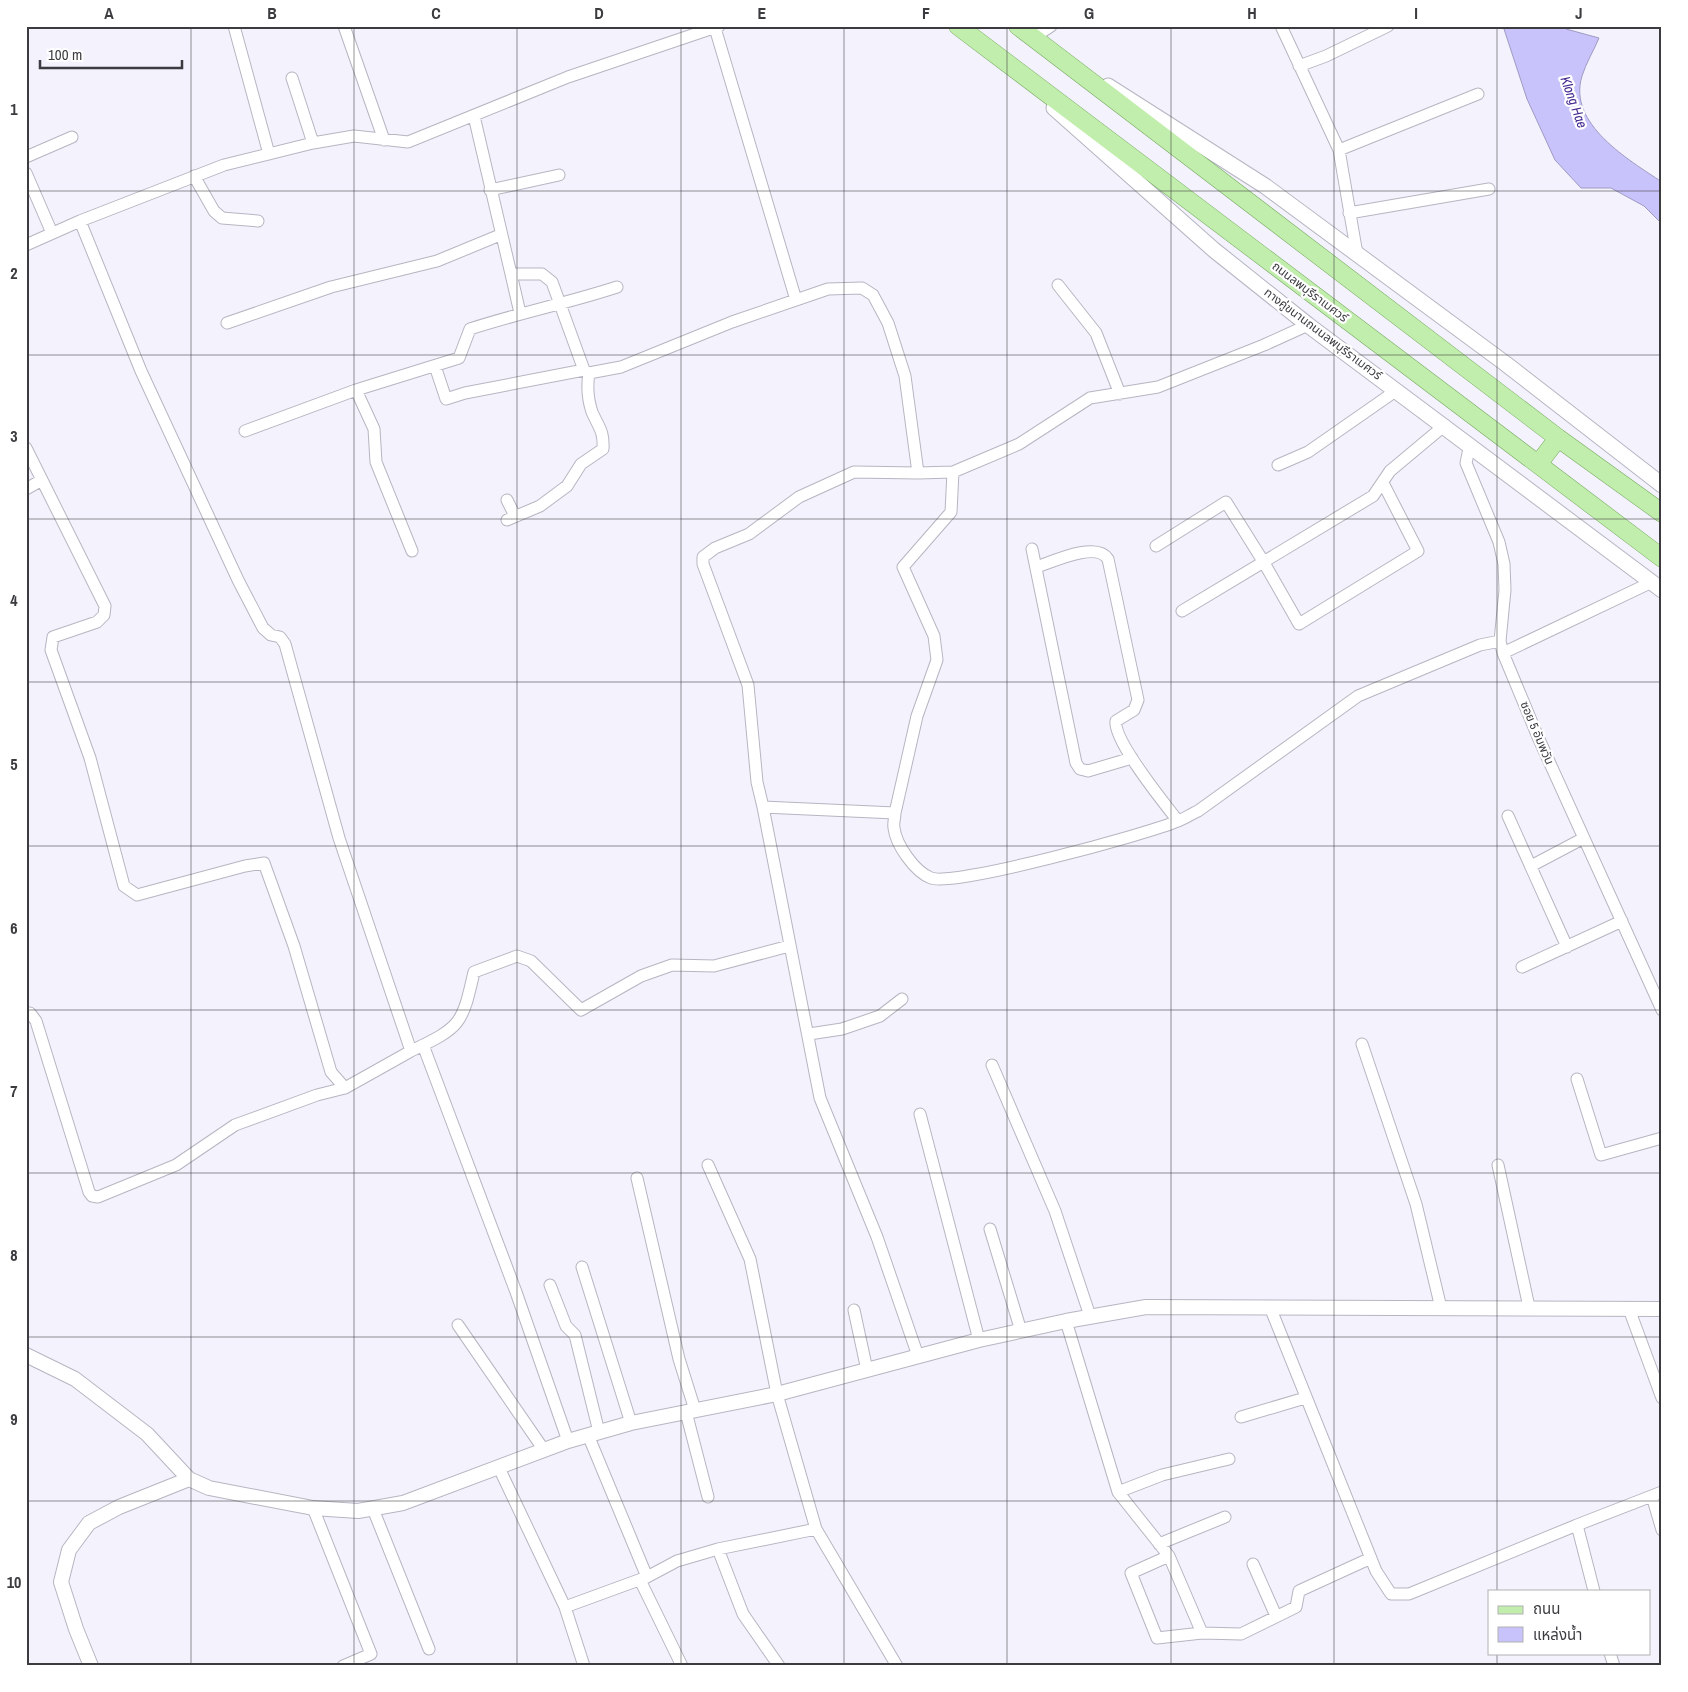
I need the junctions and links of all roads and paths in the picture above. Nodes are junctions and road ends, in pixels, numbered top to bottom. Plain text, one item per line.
1 (234, 26) edge
2 (344, 26) edge
3 (958, 26) edge
4 (1018, 26) edge
5 (1051, 26) edge
6 (1281, 26) edge
7 (1388, 26) edge
8 (717, 27) edge
9 (1033, 38) junction
10 (1000, 60) junction
11 (1299, 66) junction
12 (292, 78) dead end
13 (1478, 94) dead end
14 (474, 116) junction
15 (72, 137) dead end
16 (384, 140) junction
17 (313, 143) junction
18 (1339, 150) junction
19 (269, 154) junction
20 (26, 157) edge
21 (26, 174) edge
22 (559, 175) dead end
23 (194, 176) junction
24 (1488, 189) dead end
25 (490, 190) junction
26 (1349, 213) junction
27 (80, 221) junction
28 (258, 221) dead end
29 (52, 233) junction
30 (500, 235) junction
31 (26, 245) edge
32 (1357, 254) junction
33 (511, 274) junction
34 (1058, 285) dead end
35 (617, 287) dead end
36 (796, 300) junction
37 (562, 305) junction
38 (520, 313) junction
39 (227, 323) dead end
40 (1308, 325) junction
41 (435, 366) junction
42 (586, 371) junction
43 (356, 390) junction
44 (1397, 390) junction
45 (1120, 394) junction
46 (1445, 426) junction
47 (245, 432) dead end
48 (1558, 438) junction
49 (1470, 444) junction
50 (26, 448) edge
51 (1539, 463) junction
52 (1278, 465) dead end
53 (953, 472) junction
54 (918, 473) junction
55 (42, 480) junction
56 (1383, 483) junction
57 (1662, 485) edge
58 (26, 489) edge
59 (507, 500) dead end
60 (1662, 513) edge
61 (1156, 546) dead end
62 (1032, 549) dead end
63 (412, 551) dead end
64 (1662, 558) edge
65 (1263, 562) junction
66 (1037, 567) junction
67 (1657, 586) edge
68 (1182, 611) dead end
69 (1500, 641) junction
70 (1503, 653) junction
71 (1132, 758) junction
72 (763, 807) junction
73 (895, 813) junction
74 (1508, 816) dead end
75 (1178, 822) junction
76 (1584, 838) junction
77 (1531, 866) junction
78 (1622, 921) junction
79 (789, 946) junction
80 (1567, 947) junction
81 (1522, 967) dead end
82 (902, 999) dead end
83 (1662, 1010) edge
84 (26, 1013) edge
85 (809, 1034) junction
86 (1362, 1044) dead end
87 (423, 1045) junction
88 (411, 1051) junction
89 (992, 1065) dead end
90 (1577, 1079) dead end
91 (345, 1088) junction
92 (920, 1114) dead end
93 (1662, 1138) edge
94 (708, 1165) dead end
95 (1498, 1165) dead end
96 (637, 1178) dead end
97 (990, 1229) dead end
98 (582, 1267) dead end
99 (550, 1284) dead end
100 (1270, 1307) junction
101 (1529, 1307) junction
102 (1440, 1308) junction
103 (1629, 1309) junction
104 (1662, 1309) edge
105 (854, 1310) dead end
106 (1090, 1316) junction
107 (1066, 1320) junction
108 (458, 1325) dead end
109 (1021, 1331) junction
110 (979, 1340) junction
111 (26, 1355) edge
112 (918, 1356) junction
113 (867, 1370) junction
114 (776, 1394) junction
115 (1305, 1398) junction
116 (1662, 1398) edge
117 (690, 1411) junction
118 (1241, 1417) dead end
119 (632, 1423) junction
120 (594, 1434) junction
121 (568, 1441) junction
122 (544, 1450) junction
123 (1229, 1459) dead end
124 (499, 1468) junction
125 (189, 1479) junction
126 (1118, 1492) junction
127 (1657, 1494) edge
128 (708, 1497) dead end
129 (313, 1508) junction
130 (373, 1509) junction
131 (1225, 1517) dead end
132 (1577, 1525) junction
133 (816, 1529) junction
134 (1662, 1530) edge
135 (1159, 1544) junction
136 (718, 1549) junction
137 (1169, 1556) junction
138 (1371, 1558) junction
139 (1253, 1564) dead end
140 (643, 1578) junction
141 (1594, 1590) edge
142 (565, 1607) junction
143 (1276, 1616) junction
144 (1202, 1633) junction
145 (429, 1648) dead end
146 (1610, 1654) edge
147 (92, 1666) edge
148 (343, 1666) edge
149 (584, 1666) edge
150 (682, 1666) edge
151 (779, 1666) edge
152 (897, 1666) edge
153 (1614, 1666) edge

1 - 19 street
2 - 16 street
3 - 10 main road, ถนนลพบุรีราเมศวร์
4 - 9 main road
5 - 9 street
6 - 11 street
7 - 11 street
8 - 14 street
8 - 36 street
9 - 32 main road
9 - 48 main road
10 - 40 main road, ทางคู่ขนานถนนลพบุรีราเมศวร์
10 - 51 main road, ถนนลพบุรีราเมศวร์
11 - 18 street
12 - 17 street
13 - 18 street
14 - 16 street
14 - 25 street
15 - 20 street
16 - 17 street
17 - 19 street
18 - 26 street
19 - 23 street
21 - 29 street
22 - 25 street
23 - 27 street
23 - 28 street
24 - 26 street
25 - 30 street
26 - 32 street
27 - 29 street
27 - 88 street
29 - 31 street
30 - 33 street
30 - 39 street
32 - 57 main road
33 - 37 street
33 - 38 street
34 - 45 street
35 - 37 street
36 - 42 street
36 - 54 street
37 - 38 street
37 - 42 street
38 - 41 street
40 - 44 main road, ทางคู่ขนานถนนลพบุรีราเมศวร์
40 - 45 street
41 - 42 street
41 - 43 street
42 - 59 street
43 - 47 street
43 - 63 street
44 - 46 main road, ทางคู่ขนานถนนลพบุรีราเมศวร์
44 - 52 street
45 - 53 street
46 - 49 main road, ทางคู่ขนานถนนลพบุรีราเมศวร์
46 - 56 street
48 - 51 main road
48 - 60 main road
49 - 67 main road, ทางคู่ขนานถนนลพบุรีราเมศวร์
49 - 69 street, ซอย 5 อัมพวัน
50 - 55 street
51 - 64 main road, ถนนลพบุรีราเมศวร์
53 - 54 street
53 - 73 street
54 - 72 street
55 - 58 street
55 - 91 street
56 - 65 street
56 - 65 street
61 - 65 street
62 - 66 street
65 - 68 street
66 - 71 street
66 - 71 street
67 - 70 street
69 - 70 street, ซอย 5 อัมพวัน
69 - 75 street
70 - 76 street, ซอย 5 อัมพวัน
71 - 75 street
72 - 73 street
72 - 79 street
73 - 75 street
74 - 77 street
76 - 77 street
76 - 78 street, ซอย 5 อัมพวัน
77 - 80 street
78 - 80 street
78 - 83 street, ซอย 5 อัมพวัน
79 - 85 street
79 - 87 street
80 - 81 street
82 - 85 street
84 - 91 street
85 - 112 street
86 - 102 street
87 - 88 street
87 - 121 street
88 - 91 street
89 - 106 street
90 - 93 street
92 - 110 street
94 - 114 street
95 - 101 street
96 - 117 street
97 - 109 street
98 - 119 street
99 - 120 street
100 - 102 street
100 - 106 street
100 - 115 street
101 - 102 street
101 - 103 street
103 - 104 street
103 - 116 street
105 - 113 street
106 - 107 street
107 - 109 street
107 - 126 street
108 - 122 street
109 - 110 street
110 - 112 street
111 - 125 street
112 - 113 street
113 - 114 street
114 - 117 street
114 - 133 street
115 - 118 street
115 - 138 street
117 - 119 street
117 - 128 street
119 - 120 street
120 - 121 street
120 - 140 street
121 - 122 street
122 - 124 street
123 - 126 street
124 - 130 street
124 - 142 street
125 - 129 street
125 - 147 street
126 - 135 street
127 - 132 street
127 - 134 street
129 - 130 street
129 - 148 street
130 - 145 street
131 - 135 street
132 - 138 street
132 - 141 street
133 - 136 street
133 - 152 street
135 - 137 street
136 - 140 street
136 - 151 street
137 - 144 street
137 - 144 street
138 - 143 street
139 - 143 street
140 - 142 street
140 - 150 street
142 - 149 street
143 - 144 street
146 - 153 street

